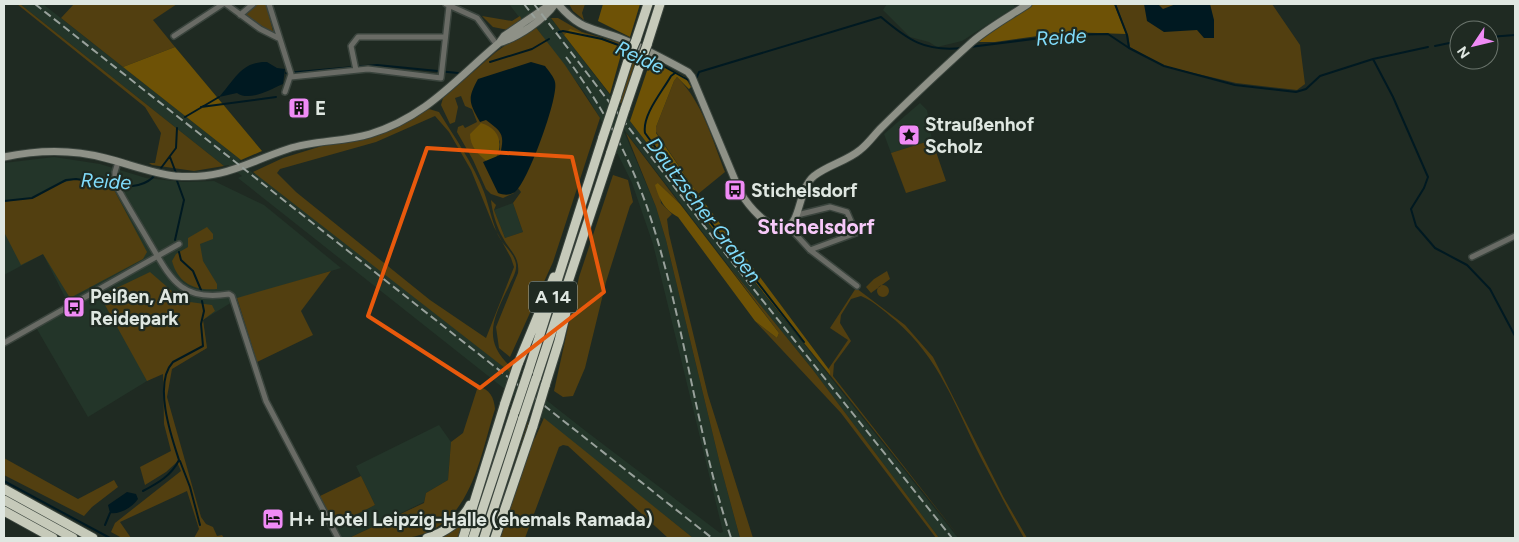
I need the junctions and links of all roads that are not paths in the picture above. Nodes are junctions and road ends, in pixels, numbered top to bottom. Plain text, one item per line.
1 (224, 4) edge
2 (253, 4) edge
3 (268, 4) edge
4 (551, 4) edge
5 (557, 4) edge
6 (648, 4) edge
7 (660, 4) edge
8 (1028, 4) edge
9 (448, 5) edge
10 (240, 15) junction
11 (174, 36) dead end
12 (445, 37) junction
13 (278, 38) junction
14 (498, 44) junction
15 (356, 66) junction
16 (290, 73) junction
17 (285, 92) dead end
18 (4, 157) edge
19 (118, 162) junction
20 (797, 215) junction
21 (578, 222) junction
22 (788, 226) junction
23 (1515, 236) edge
24 (179, 244) dead end
25 (810, 250) junction
26 (577, 256) junction
27 (158, 257) junction
28 (1472, 257) dead end
29 (857, 286) dead end
30 (4, 343) edge
31 (480, 487) junction
32 (4, 489) edge
33 (4, 500) edge
34 (4, 512) edge
35 (14, 517) junction
36 (44, 538) edge
37 (53, 538) edge
38 (74, 538) edge
39 (93, 538) edge
40 (338, 538) edge
41 (427, 538) edge
42 (462, 538) edge
43 (473, 538) edge
44 (484, 538) edge
45 (496, 538) edge

1 - 10 street
1 - 11 street
2 - 10 street
3 - 13 street
4 - 14 street
5 - 14 street
5 - 22 street
6 - 21 highway, A 14, bridge
7 - 26 highway, A 14, bridge
8 - 20 street
9 - 12 street
9 - 14 street
10 - 13 street
12 - 15 street
12 - 15 street
13 - 16 street
14 - 19 street
15 - 16 street
16 - 17 street
18 - 19 street
19 - 27 street
20 - 22 street
20 - 25 street
21 - 31 highway, bridge
21 - 43 highway, A 14, bridge
22 - 25 street
23 - 28 street
24 - 27 street
25 - 29 street
26 - 44 highway, A 14, bridge
26 - 45 highway, bridge
27 - 30 street
27 - 40 street
31 - 41 highway
31 - 42 highway
32 - 39 highway
33 - 38 highway
34 - 35 highway
35 - 36 highway
35 - 37 highway

